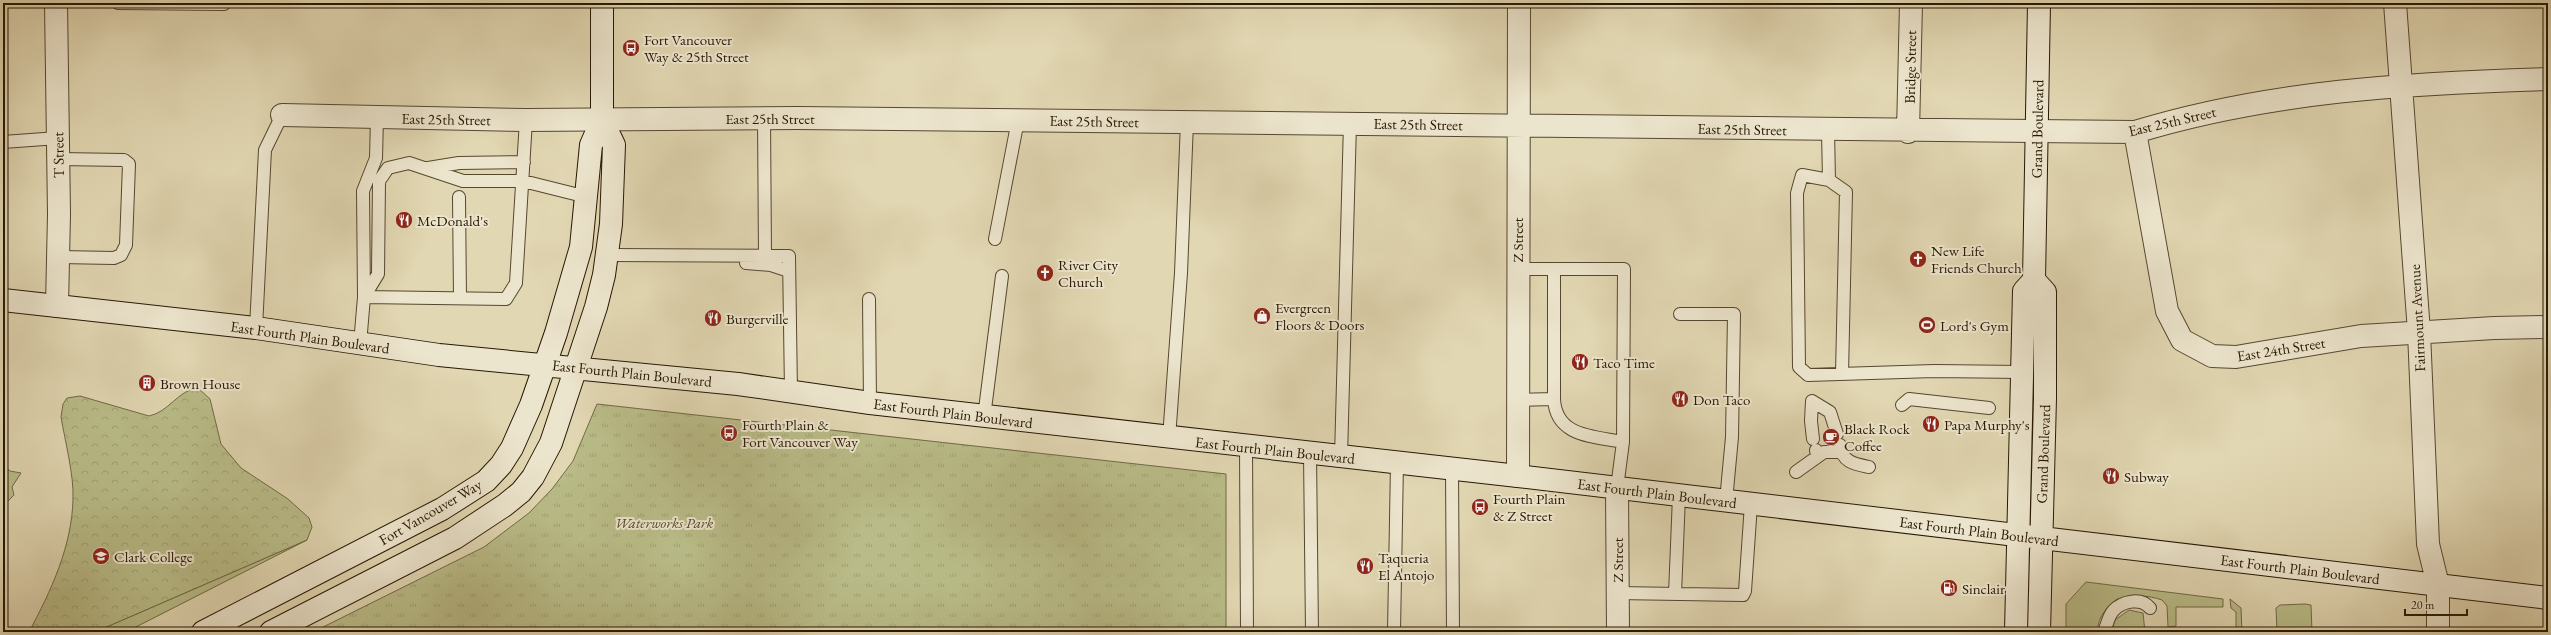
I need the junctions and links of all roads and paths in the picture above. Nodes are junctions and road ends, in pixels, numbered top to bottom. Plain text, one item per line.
1 (56, 3) edge
2 (118, 3) edge
3 (602, 3) edge
4 (1519, 3) edge
5 (1912, 3) edge
6 (2039, 3) edge
7 (2395, 3) edge
8 (224, 4) dead end
9 (2548, 79) edge
10 (2401, 86) junction
11 (282, 115) joint
12 (377, 118) junction
13 (764, 118) junction
14 (526, 120) junction
15 (602, 120) junction
16 (1018, 120) junction
17 (1188, 122) junction
18 (1350, 123) junction
19 (1517, 125) junction
20 (1828, 131) junction
21 (1908, 132) junction
22 (2135, 132) junction
23 (2037, 133) junction
24 (3, 142) edge
25 (58, 148) junction
26 (524, 162) junction
27 (428, 168) junction
28 (1829, 180) junction
29 (523, 181) junction
30 (460, 197) dead end
31 (587, 197) junction
32 (995, 239) dead end
33 (608, 255) junction
34 (662, 255) junction
35 (765, 256) junction
36 (60, 257) junction
37 (1517, 269) junction
38 (1554, 269) junction
39 (789, 271) junction
40 (1002, 276) dead end
41 (2034, 280) junction
42 (364, 297) junction
43 (460, 298) junction
44 (869, 299) dead end
45 (3, 300) edge
46 (57, 306) junction
47 (1680, 314) dead end
48 (2548, 327) edge
49 (256, 328) junction
50 (2419, 332) junction
51 (360, 344) junction
52 (545, 364) junction
53 (576, 367) junction
54 (2022, 372) junction
55 (1842, 374) junction
56 (791, 392) junction
57 (1554, 399) junction
58 (1517, 400) junction
59 (870, 404) junction
60 (1902, 405) dead end
61 (1989, 408) dead end
62 (984, 417) junction
63 (1169, 438) junction
64 (1623, 442) junction
65 (1839, 444) junction
66 (1246, 446) junction
67 (1815, 449) junction
68 (1310, 454) junction
69 (1341, 457) junction
70 (1397, 463) junction
71 (1869, 467) dead end
72 (1452, 469) junction
73 (1796, 472) dead end
74 (1518, 476) junction
75 (1617, 488) junction
76 (1679, 496) junction
77 (1726, 501) junction
78 (1751, 504) junction
79 (2017, 535) junction
80 (2041, 538) junction
81 (2438, 585) junction
82 (1618, 593) junction
83 (1675, 594) junction
84 (2548, 598) edge
85 (2150, 608) dead end
86 (203, 632) edge
87 (271, 632) edge
88 (1247, 632) edge
89 (1312, 632) edge
90 (1394, 632) edge
91 (1453, 632) edge
92 (1618, 632) edge
93 (2016, 632) edge
94 (2039, 632) edge
95 (2104, 632) edge
96 (2438, 632) edge

1 - 25 street, T Street
2 - 8 lane
3 - 15 street, Fort Vancouver Way
4 - 19 street, Z Street
5 - 21 street, Bridge Street
6 - 23 street, Grand Boulevard
7 - 10 street, Fairmount Avenue
9 - 10 street, East 25th Street
10 - 22 street, East 25th Street
10 - 50 street, Fairmount Avenue
11 - 12 street, East 25th Street
11 - 49 lane
12 - 14 street, East 25th Street
12 - 42 lane
13 - 15 street, East 25th Street
13 - 16 street, East 25th Street
13 - 35 lane
14 - 15 street, East 25th Street
14 - 26 lane
15 - 31 street, Fort Vancouver Way
15 - 33 street, Fort Vancouver Way
16 - 17 street, East 25th Street
16 - 32 lane
17 - 18 street, East 25th Street
17 - 63 lane
18 - 19 street, East 25th Street
18 - 69 lane
19 - 20 street, East 25th Street
19 - 37 street, Z Street
20 - 21 street, East 25th Street
20 - 28 lane
21 - 23 street, East 25th Street
22 - 23 street, East 25th Street
22 - 50 street, East 24th Street
23 - 41 street, Grand Boulevard
24 - 25 lane
25 - 36 street, T Street
25 - 36 lane
26 - 27 lane
26 - 29 lane
27 - 29 lane
27 - 42 lane
28 - 55 lane
28 - 55 lane
29 - 31 lane
29 - 43 lane
30 - 43 lane
31 - 52 street, Fort Vancouver Way
33 - 34 lane
33 - 53 street, Fort Vancouver Way
34 - 35 lane
34 - 39 lane
35 - 39 lane
36 - 46 street, T Street
37 - 38 lane
37 - 58 street, Z Street
38 - 57 lane
38 - 64 lane
39 - 56 lane
40 - 62 lane
41 - 54 street, Grand Boulevard
41 - 80 street, Grand Boulevard
42 - 43 lane
42 - 51 lane
44 - 59 lane
45 - 46 street, East Fourth Plain Boulevard
46 - 49 street, East Fourth Plain Boulevard
47 - 77 lane
48 - 50 street, East 24th Street
49 - 51 street, East Fourth Plain Boulevard
50 - 81 street, Fairmount Avenue
51 - 52 street, East Fourth Plain Boulevard
52 - 53 street, East Fourth Plain Boulevard
52 - 86 street, Fort Vancouver Way
53 - 56 street, East Fourth Plain Boulevard
53 - 87 street, Fort Vancouver Way
54 - 55 lane
54 - 79 street, Grand Boulevard
56 - 59 street, East Fourth Plain Boulevard
57 - 58 lane
57 - 64 lane
58 - 74 street, Z Street
59 - 62 street, East Fourth Plain Boulevard
60 - 61 lane
62 - 63 street, East Fourth Plain Boulevard
63 - 66 street, East Fourth Plain Boulevard
64 - 75 lane
65 - 67 lane
65 - 67 lane
65 - 71 lane
66 - 68 street, East Fourth Plain Boulevard
66 - 88 lane
67 - 73 lane
68 - 69 street, East Fourth Plain Boulevard
68 - 89 lane
69 - 70 street, East Fourth Plain Boulevard
70 - 72 street, East Fourth Plain Boulevard
70 - 90 lane
72 - 74 street, East Fourth Plain Boulevard
72 - 91 lane
74 - 75 street, East Fourth Plain Boulevard
75 - 76 street, East Fourth Plain Boulevard
75 - 82 street, Z Street
76 - 77 street, East Fourth Plain Boulevard
76 - 83 lane
77 - 78 street, East Fourth Plain Boulevard
78 - 79 street, East Fourth Plain Boulevard
78 - 83 lane
79 - 80 street, East Fourth Plain Boulevard
79 - 93 street, Grand Boulevard
80 - 81 street, East Fourth Plain Boulevard
80 - 94 street, Grand Boulevard
81 - 84 street, East Fourth Plain Boulevard
81 - 96 street, Fairmount Avenue
82 - 83 lane
82 - 92 street, Z Street
85 - 95 lane

